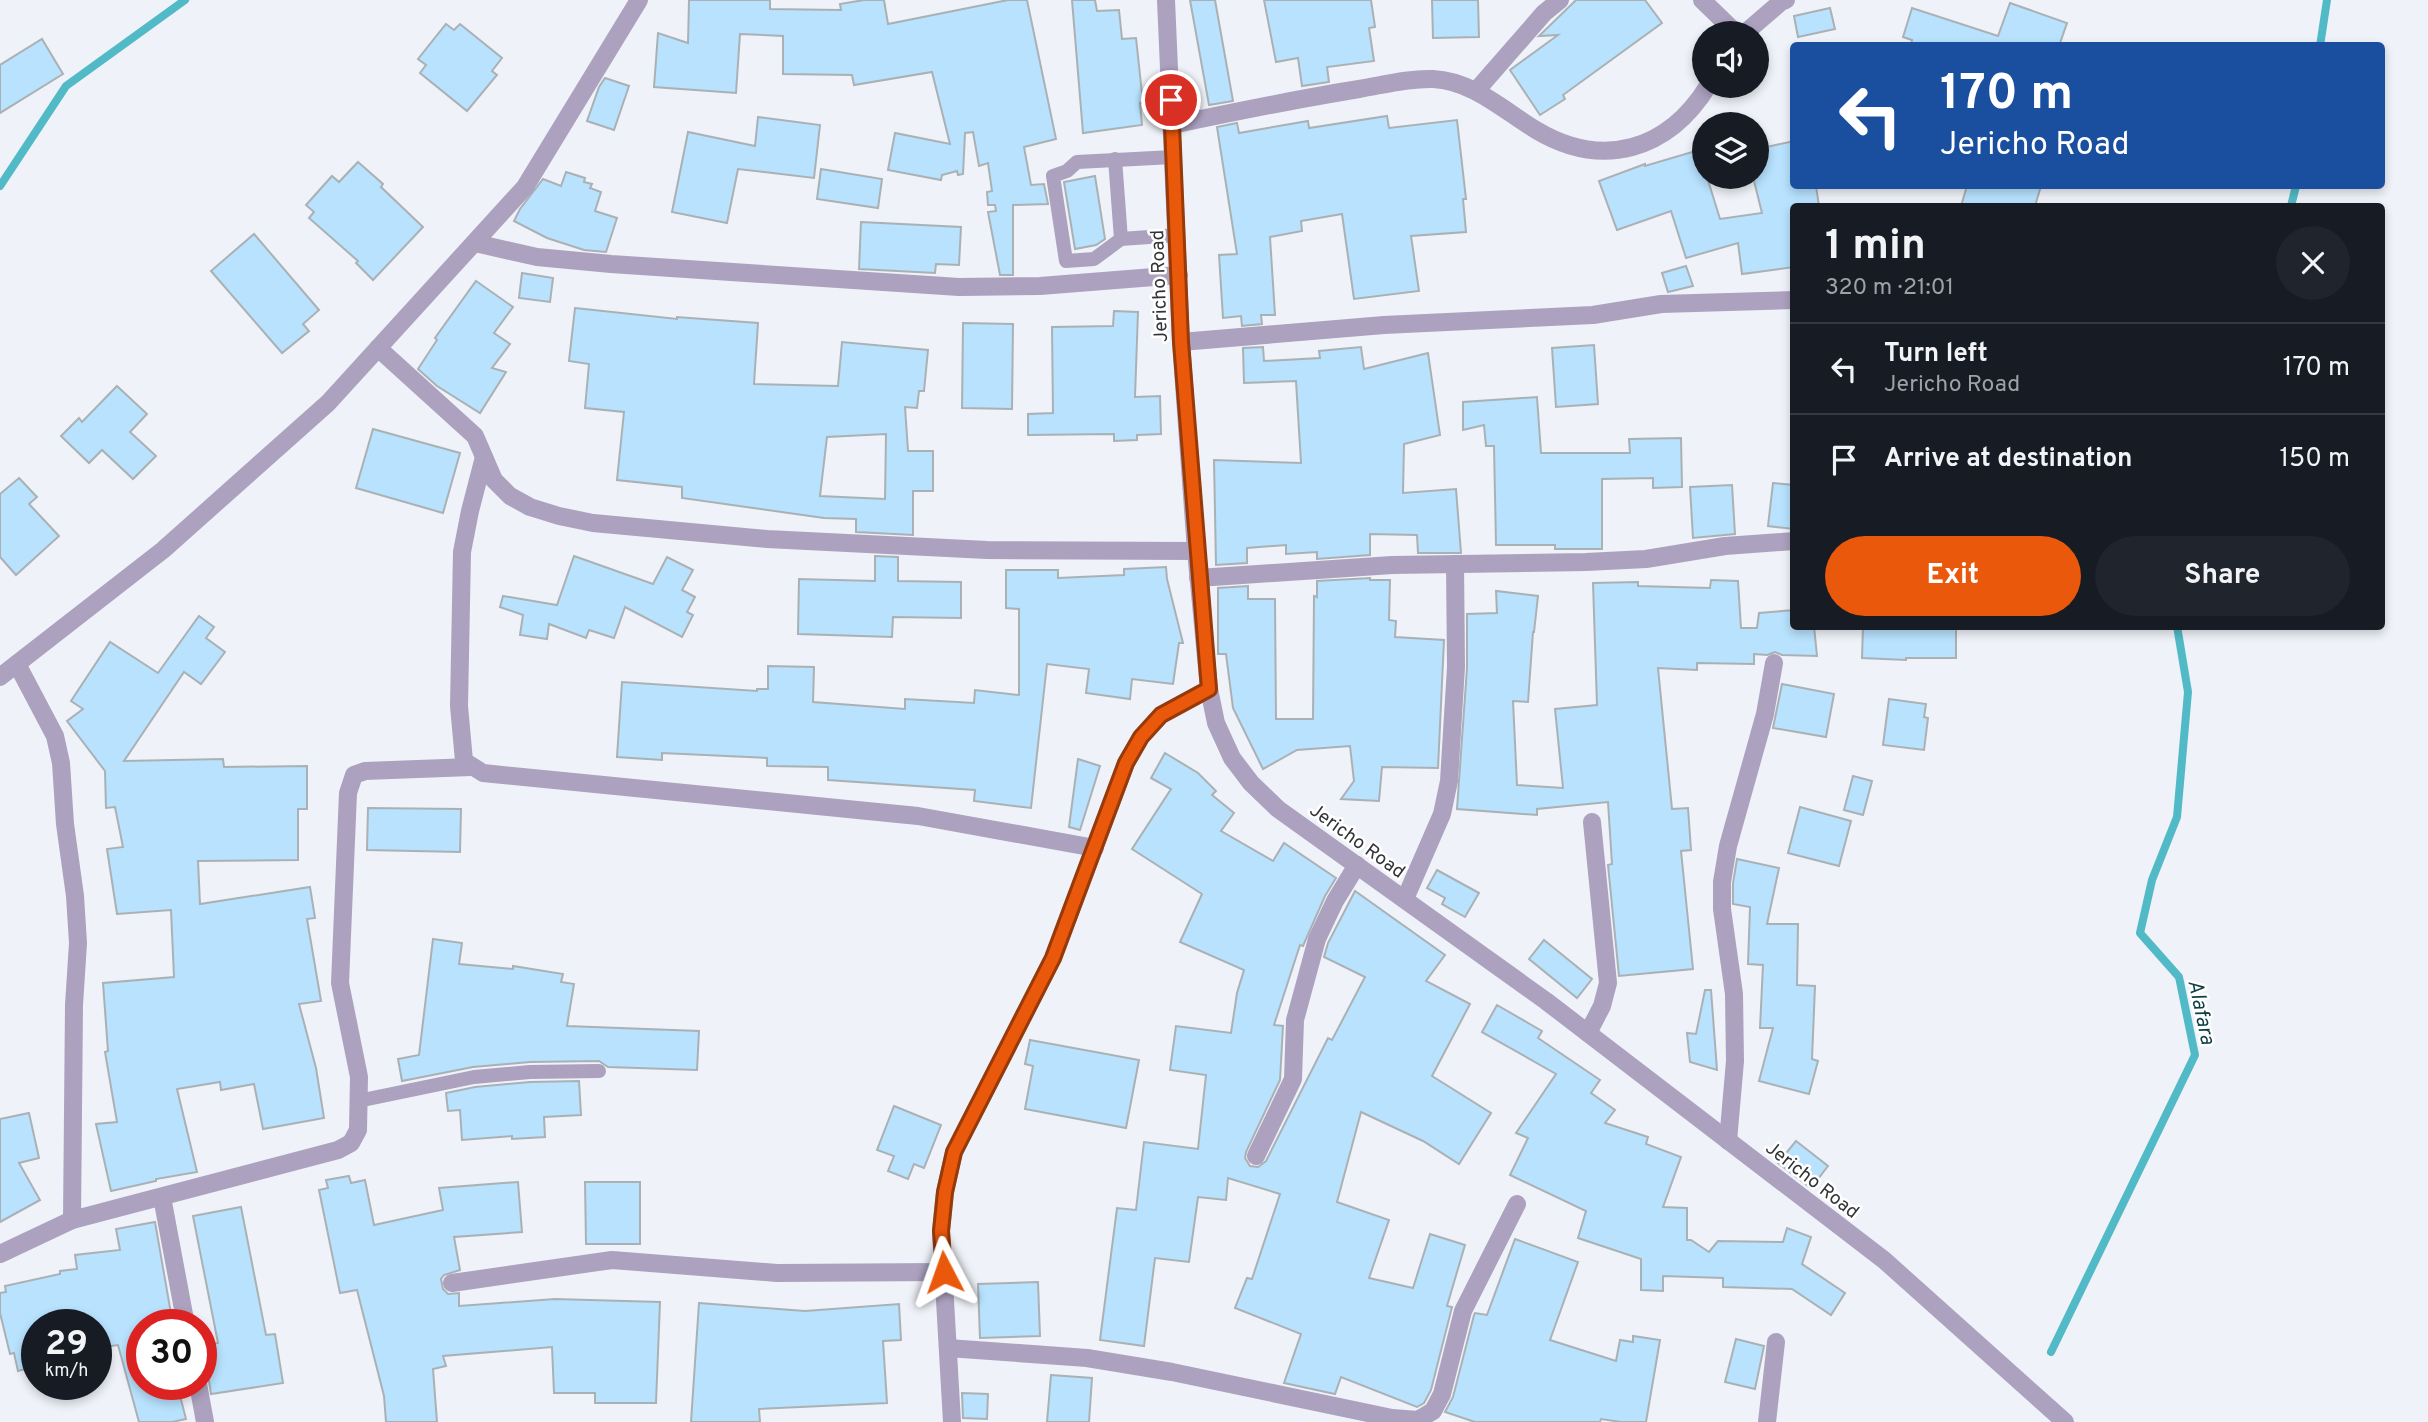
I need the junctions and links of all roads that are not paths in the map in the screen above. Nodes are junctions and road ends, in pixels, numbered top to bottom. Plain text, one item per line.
1 (639, 0) edge
2 (1166, 0) edge
3 (1560, 0) edge
4 (1702, 0) edge
5 (1786, 0) edge
6 (1724, 21) edge
7 (1759, 21) edge
8 (1476, 91) junction
9 (1700, 98) edge
10 (1172, 125) junction
11 (1173, 157) junction
12 (1115, 159) junction
13 (1177, 235) junction
14 (1121, 239) junction
15 (475, 243) junction
16 (1179, 275) junction
17 (1790, 300) edge
18 (1181, 342) junction
19 (378, 348) junction
20 (484, 457) junction
21 (1790, 541) edge
22 (1196, 551) junction
23 (1455, 564) junction
24 (1198, 578) junction
25 (1774, 663) dead end
26 (17, 664) junction
27 (0, 677) edge
28 (1209, 689) junction
29 (471, 768) junction
30 (1592, 822) dead end
31 (1095, 848) junction
32 (1357, 865) junction
33 (1405, 900) junction
34 (1588, 1033) junction
35 (599, 1070) dead end
36 (358, 1101) junction
37 (1728, 1141) junction
38 (1256, 1156) dead end
39 (162, 1197) junction
40 (1517, 1204) dead end
41 (72, 1220) junction
42 (0, 1254) edge
43 (944, 1272) junction
44 (452, 1283) dead end
45 (183, 1309) edge
46 (1776, 1342) dead end
47 (948, 1348) junction
48 (201, 1400) edge
49 (205, 1422) edge
50 (952, 1422) edge
51 (1767, 1422) edge
52 (2066, 1422) edge

1 - 15 street
2 - 10 street, Jericho Road
3 - 8 street
4 - 6 street
5 - 7 street
8 - 9 street
8 - 10 street
10 - 11 street, Jericho Road
11 - 12 lane
11 - 13 street, Jericho Road
12 - 14 lane
12 - 14 lane
13 - 14 lane
13 - 16 street, Jericho Road
15 - 16 street
15 - 19 street
16 - 18 street, Jericho Road
17 - 18 street
18 - 22 street, Jericho Road
19 - 20 street
19 - 26 street
20 - 22 street
20 - 29 street
21 - 23 street
22 - 24 street, Jericho Road
23 - 24 street
23 - 33 street
24 - 28 street, Jericho Road
25 - 37 street
26 - 27 street
26 - 41 street
28 - 31 street
28 - 32 street, Jericho Road
29 - 31 street
29 - 36 street
30 - 34 street
31 - 43 street
32 - 33 street, Jericho Road
32 - 38 street
33 - 34 street, Jericho Road
34 - 37 street, Jericho Road
35 - 36 lane
36 - 39 street
37 - 52 street, Jericho Road
39 - 41 street
39 - 45 street
40 - 47 street
41 - 42 street
43 - 44 street
43 - 47 street
46 - 51 street
47 - 50 street
48 - 49 street

